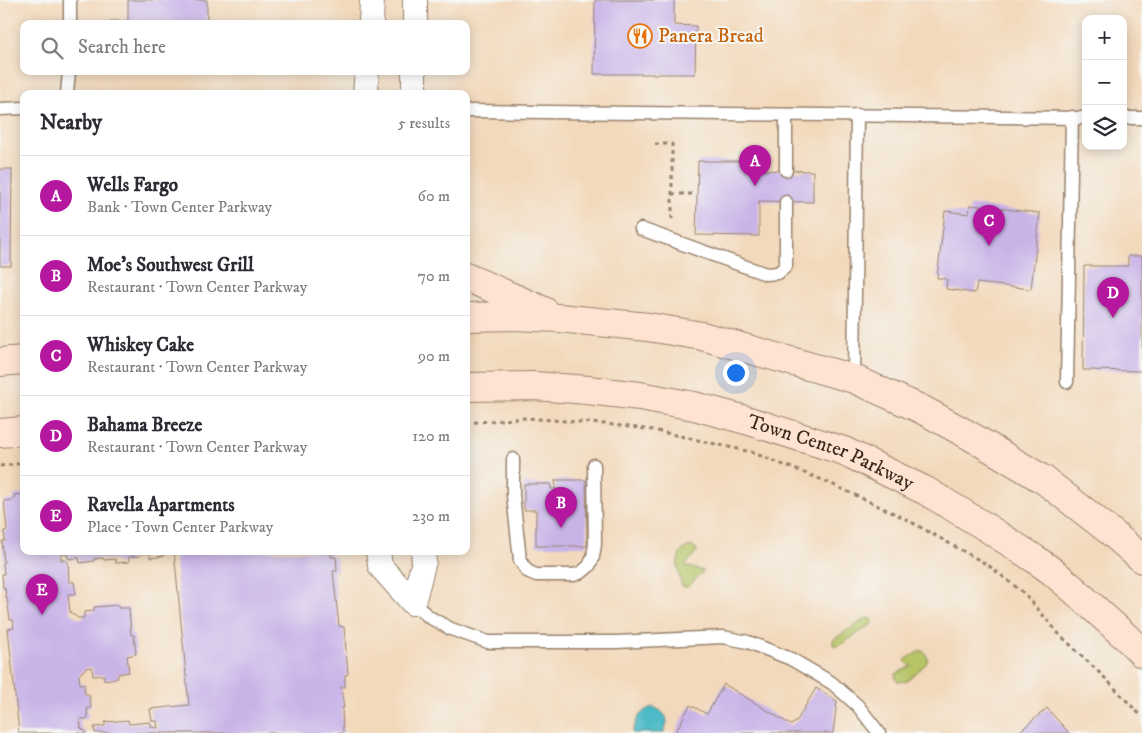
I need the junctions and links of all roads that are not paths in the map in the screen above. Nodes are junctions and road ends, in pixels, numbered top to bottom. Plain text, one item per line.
1 (70, 0) edge
2 (372, 0) edge
3 (415, 0) edge
4 (70, 20) edge
5 (371, 20) edge
6 (415, 20) edge
7 (69, 75) edge
8 (367, 75) edge
9 (414, 75) edge
10 (67, 90) edge
11 (365, 90) edge
12 (414, 90) edge
13 (0, 108) edge
14 (20, 108) edge
15 (470, 111) edge
16 (786, 114) junction
17 (857, 115) junction
18 (1072, 117) junction
19 (1082, 118) edge
20 (1127, 118) edge
21 (1142, 118) edge
22 (786, 170) dead end
23 (786, 202) dead end
24 (641, 229) dead end
25 (470, 279) edge
26 (470, 317) edge
27 (559, 318) junction
28 (20, 360) edge
29 (0, 362) edge
30 (854, 379) junction
31 (1068, 382) dead end
32 (470, 387) edge
33 (20, 431) edge
34 (0, 433) edge
35 (513, 459) dead end
36 (594, 465) dead end
37 (379, 555) edge
38 (423, 555) edge
39 (1142, 559) edge
40 (413, 603) junction
41 (1142, 653) edge
42 (879, 733) edge

1 - 4 lane
2 - 5 street
3 - 6 street
7 - 10 lane
8 - 11 street
9 - 12 street
13 - 14 lane
15 - 16 lane
16 - 17 lane
16 - 22 lane
17 - 18 lane
17 - 30 lane
18 - 19 lane
18 - 31 lane
20 - 21 lane
23 - 24 lane
25 - 27 main road
26 - 27 main road
27 - 30 main road
28 - 29 main road
30 - 39 main road
32 - 41 main road, Town Center Parkway
33 - 34 main road
35 - 36 lane
37 - 40 street
38 - 40 street
40 - 42 lane

